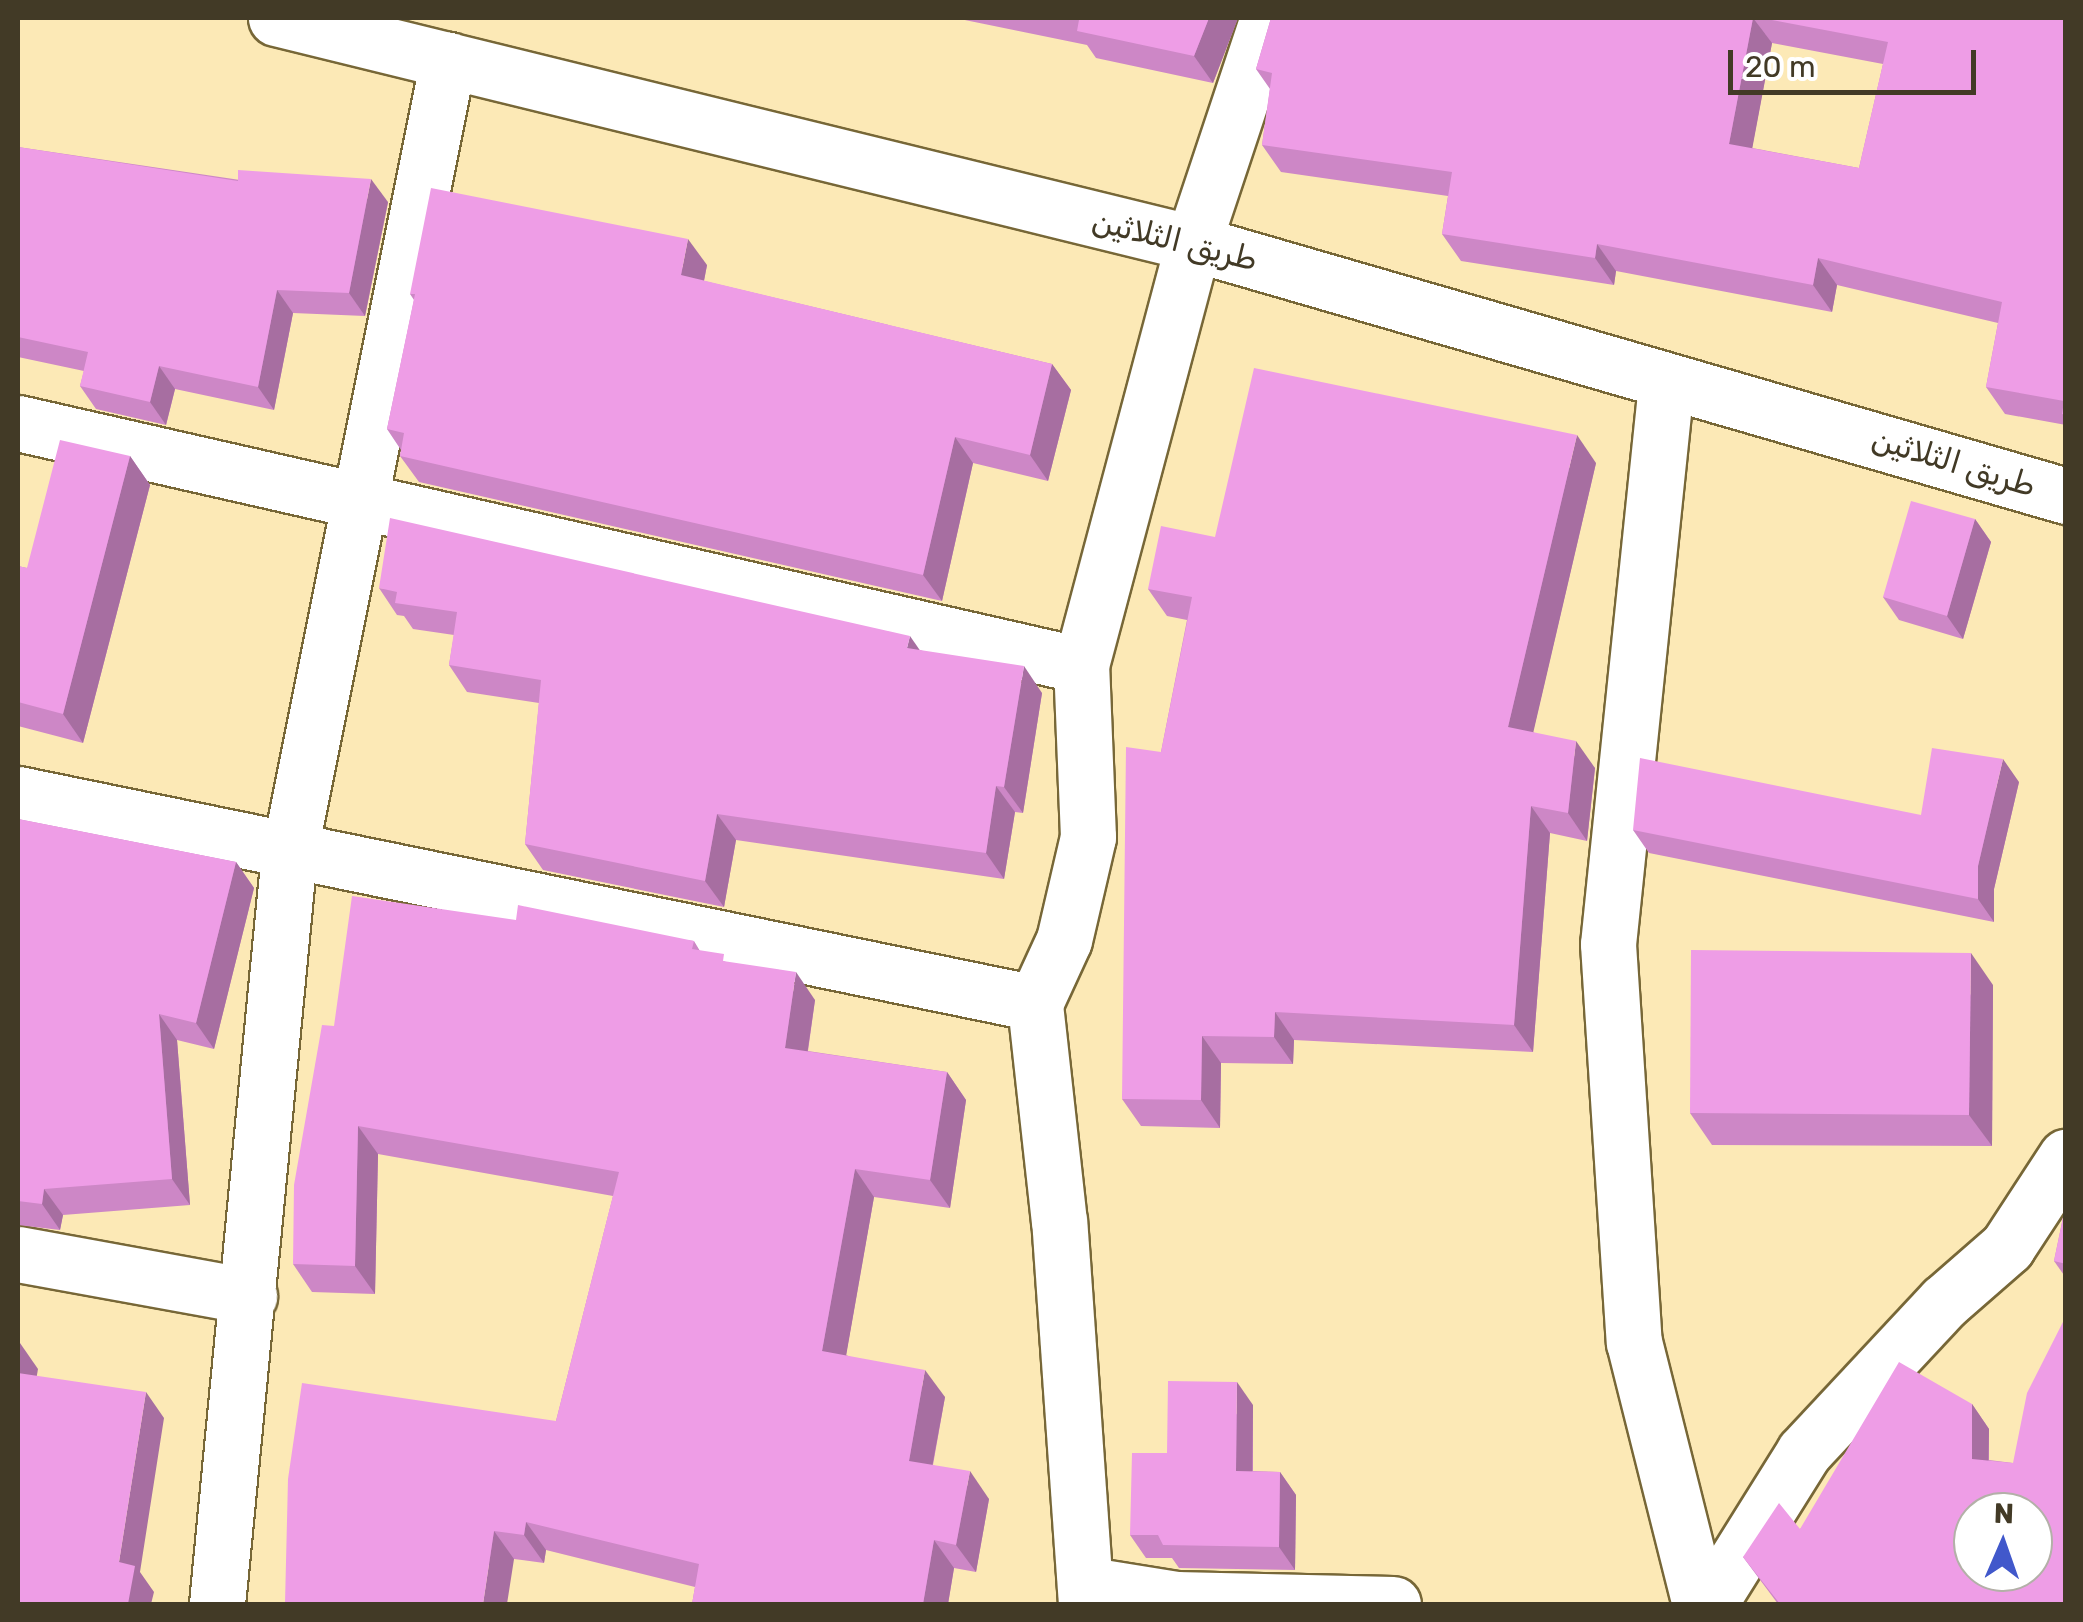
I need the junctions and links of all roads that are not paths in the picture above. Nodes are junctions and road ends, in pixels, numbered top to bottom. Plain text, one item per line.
1 (291, 18) edge
2 (1268, 18) edge
3 (448, 60) junction
4 (1194, 243) junction
5 (1666, 384) junction
6 (18, 422) edge
7 (2066, 496) edge
8 (360, 504) junction
9 (1082, 665) junction
10 (18, 794) edge
11 (289, 854) junction
12 (1036, 1004) junction
13 (2066, 1157) edge
14 (18, 1254) edge
15 (249, 1296) junction
16 (1087, 1594) edge
17 (216, 1604) edge
18 (1394, 1604) edge
19 (1700, 1604) edge
20 (1709, 1604) edge

1 - 3 street, طريق الثلاثين
2 - 4 street
3 - 4 street, طريق الثلاثين
3 - 8 street
4 - 5 street, طريق الثلاثين
4 - 9 street
5 - 7 street, طريق الثلاثين
5 - 19 street
6 - 8 street
8 - 9 street
8 - 11 street
9 - 12 street
10 - 11 street
11 - 12 street
11 - 15 street
12 - 16 street
13 - 20 street
14 - 15 street
15 - 17 street
16 - 18 street

